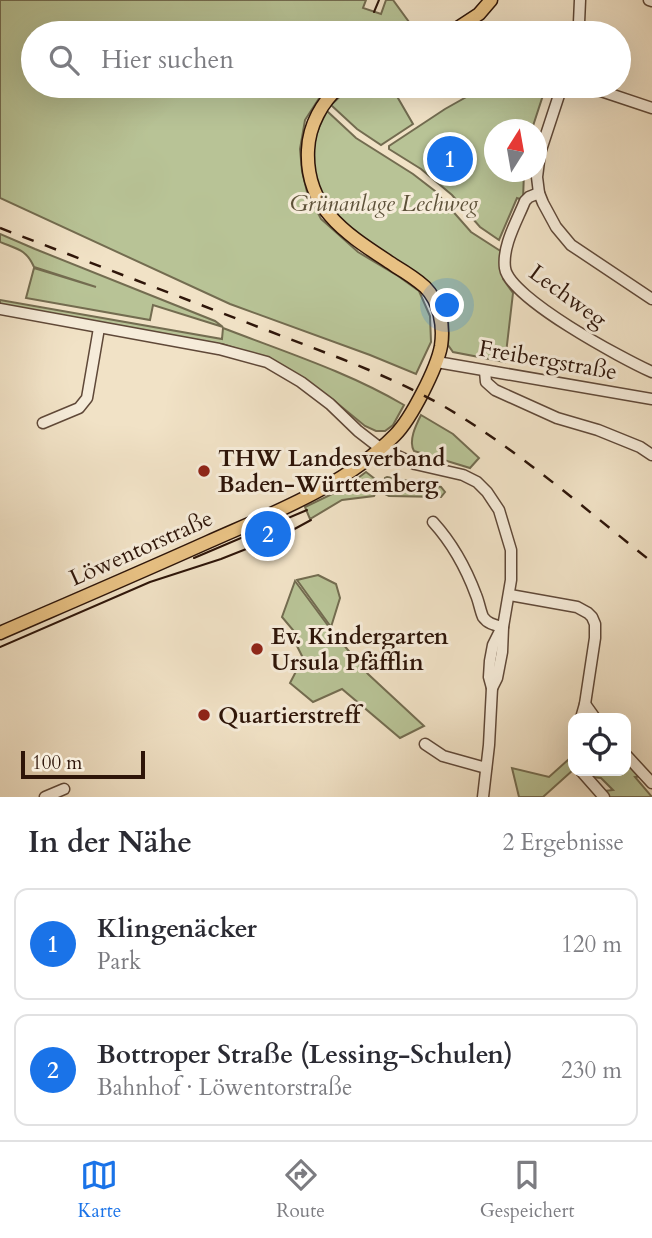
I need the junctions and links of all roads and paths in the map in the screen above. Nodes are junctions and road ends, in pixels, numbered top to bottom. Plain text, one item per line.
1 (491, 0) edge
2 (580, 0) edge
3 (468, 21) edge
4 (579, 21) edge
5 (329, 98) edge
6 (558, 98) edge
7 (622, 98) edge
8 (652, 108) edge
9 (539, 193) junction
10 (652, 299) edge
11 (0, 309) edge
12 (99, 328) junction
13 (437, 362) junction
14 (485, 371) junction
15 (652, 372) edge
16 (652, 399) edge
17 (43, 423) dead end
18 (380, 448) junction
19 (652, 455) edge
20 (433, 522) dead end
21 (510, 595) junction
22 (503, 627) junction
23 (0, 633) edge
24 (585, 704) junction
25 (582, 713) edge
26 (591, 713) edge
27 (425, 744) dead end
28 (631, 760) edge
29 (486, 768) junction
30 (585, 776) edge
31 (652, 783) edge
32 (64, 789) dead end
33 (45, 797) edge
34 (483, 797) edge
35 (604, 797) edge

1 - 3 main road
2 - 4 street
5 - 13 main road, Löwentorstraße
6 - 9 street
7 - 8 street
9 - 10 street
9 - 15 street, Lechweg
11 - 12 street
12 - 17 street
12 - 18 street
13 - 14 street, Freibergstraße
13 - 18 main road, Löwentorstraße
14 - 16 street, Freibergstraße
14 - 19 street
18 - 21 street
18 - 23 main road, Löwentorstraße
20 - 22 street
21 - 22 street
21 - 24 street
22 - 29 street
24 - 25 street
24 - 26 street
27 - 29 street
28 - 31 street
29 - 34 street
30 - 35 street
32 - 33 street

